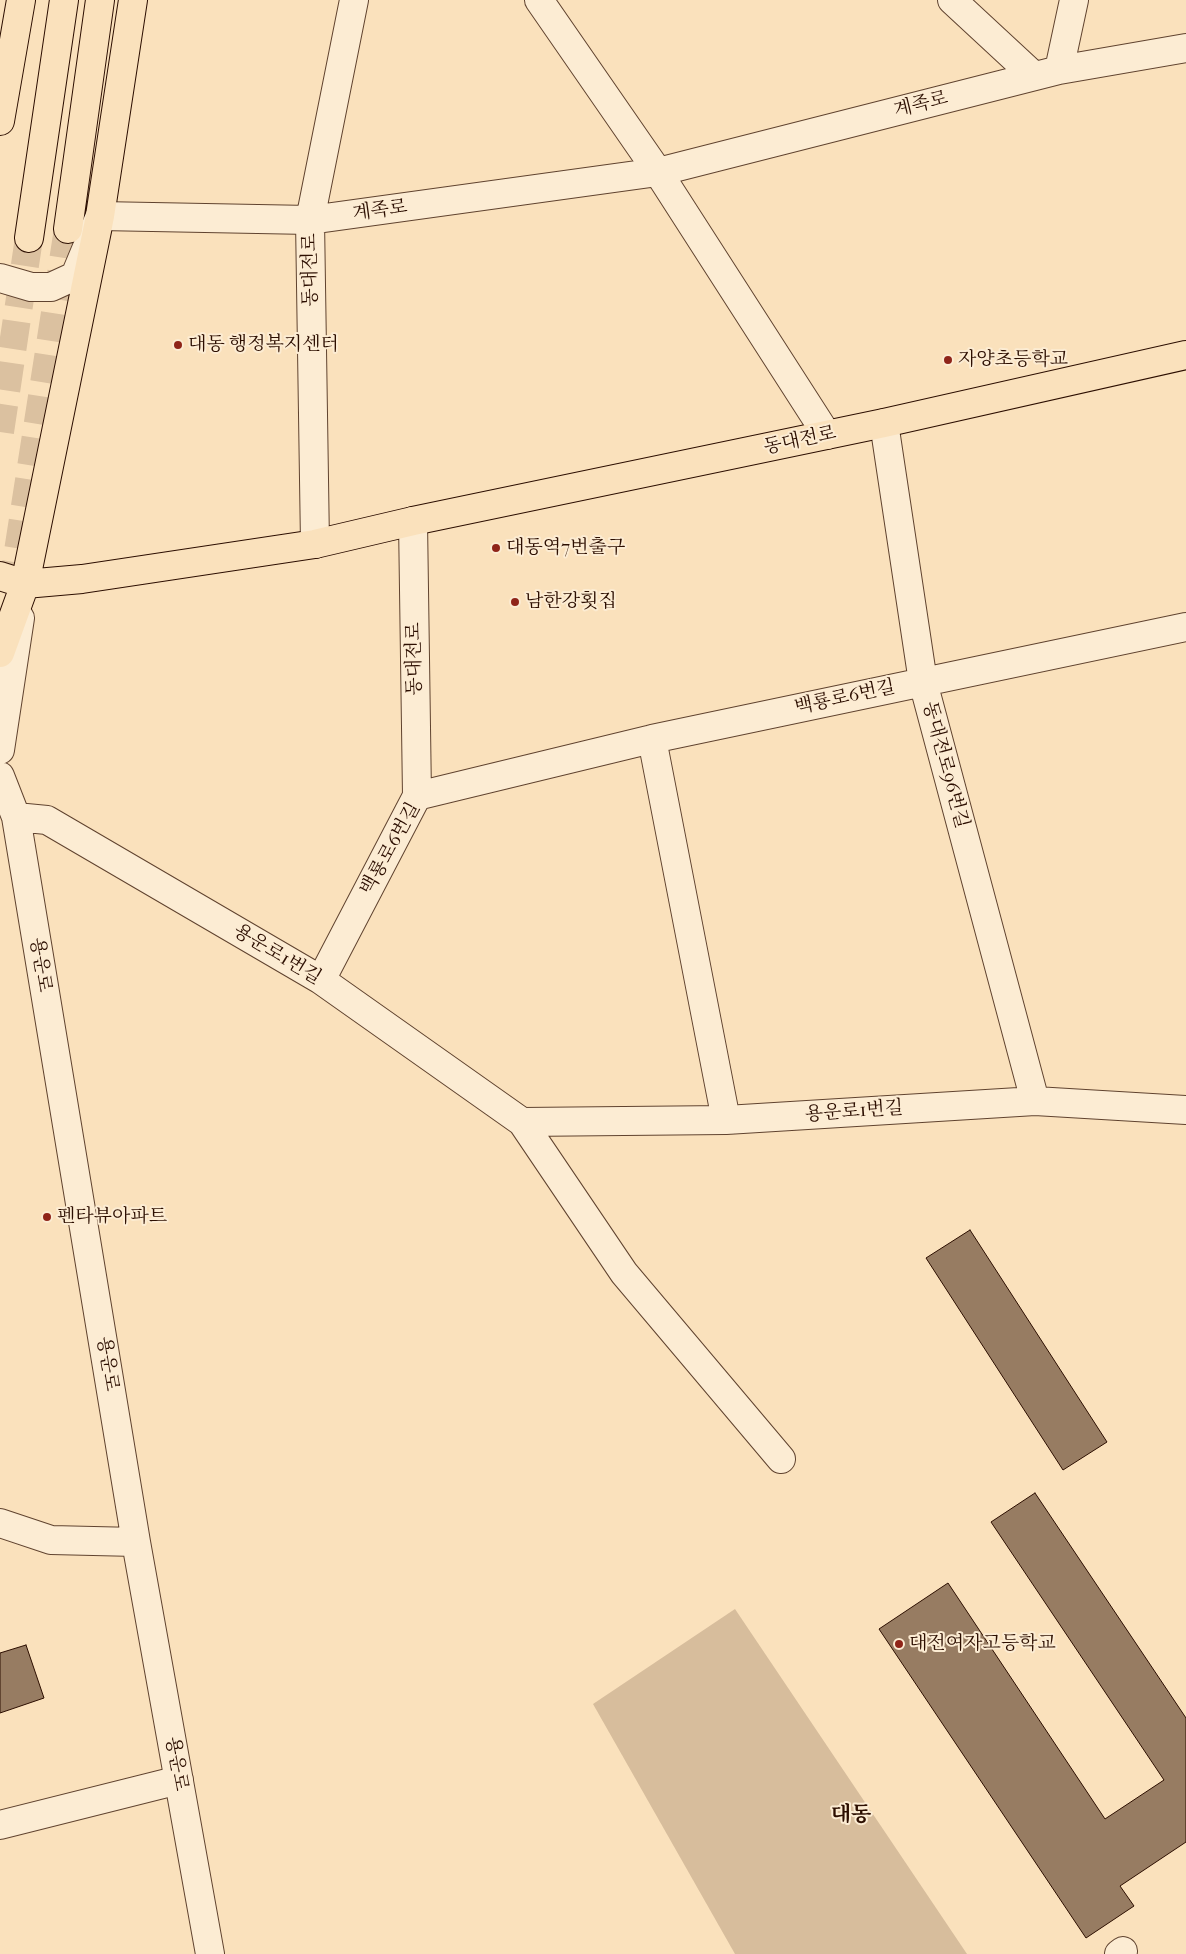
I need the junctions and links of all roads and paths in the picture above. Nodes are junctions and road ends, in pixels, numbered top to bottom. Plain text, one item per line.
1 (21, 0) edge
2 (64, 0) edge
3 (100, 0) edge
4 (133, 0) edge
5 (354, 0) edge
6 (539, 0) edge
7 (952, 0) edge
8 (1074, 0) edge
9 (1186, 48) edge
10 (1046, 73) junction
11 (0, 121) edge
12 (658, 172) junction
13 (100, 216) junction
14 (310, 220) junction
15 (68, 229) tunnel mouth
16 (29, 238) tunnel mouth
17 (0, 278) edge
18 (1186, 355) edge
19 (884, 423) junction
20 (827, 435) junction
21 (413, 521) junction
22 (315, 544) junction
23 (12, 580) edge
24 (1186, 627) edge
25 (0, 653) edge
26 (923, 682) junction
27 (652, 739) junction
28 (0, 750) edge
29 (0, 776) edge
30 (417, 796) junction
31 (16, 817) junction
32 (321, 980) junction
33 (1035, 1101) junction
34 (1186, 1110) edge
35 (726, 1120) junction
36 (522, 1122) junction
37 (781, 1459) dead end
38 (0, 1523) edge
39 (136, 1542) junction
40 (179, 1780) junction
41 (0, 1825) edge
42 (210, 1954) edge

1 - 11 main road
2 - 16 main road
3 - 15 main road
4 - 13 main road
5 - 14 street, 동대전로
6 - 12 street
7 - 10 street
8 - 10 street
9 - 10 street, 계족로
10 - 12 street, 계족로
12 - 14 street, 계족로
12 - 20 street
13 - 14 street, 계족로
13 - 17 street
13 - 23 main road
14 - 22 street, 동대전로
18 - 19 main road, 동대전로
19 - 20 main road, 동대전로
19 - 26 street, 동대전로96번길
20 - 21 main road, 동대전로
21 - 22 main road, 동대전로
21 - 30 street, 동대전로
22 - 23 main road, 동대전로
23 - 25 main road
23 - 28 street
24 - 26 street, 백룡로6번길
26 - 27 street, 백룡로6번길
26 - 33 street, 동대전로96번길
27 - 30 street, 백룡로6번길
27 - 35 street
29 - 31 street, 용운로
30 - 32 street, 백룡로6번길
31 - 32 street, 용운로1번길
31 - 39 street, 용운로
32 - 36 street, 용운로1번길
33 - 34 street, 용운로1번길
33 - 35 street, 용운로1번길
35 - 36 street, 용운로1번길
36 - 37 street, 용운로1번길
38 - 39 street
39 - 40 street, 용운로
40 - 41 street
40 - 42 street, 용운로

